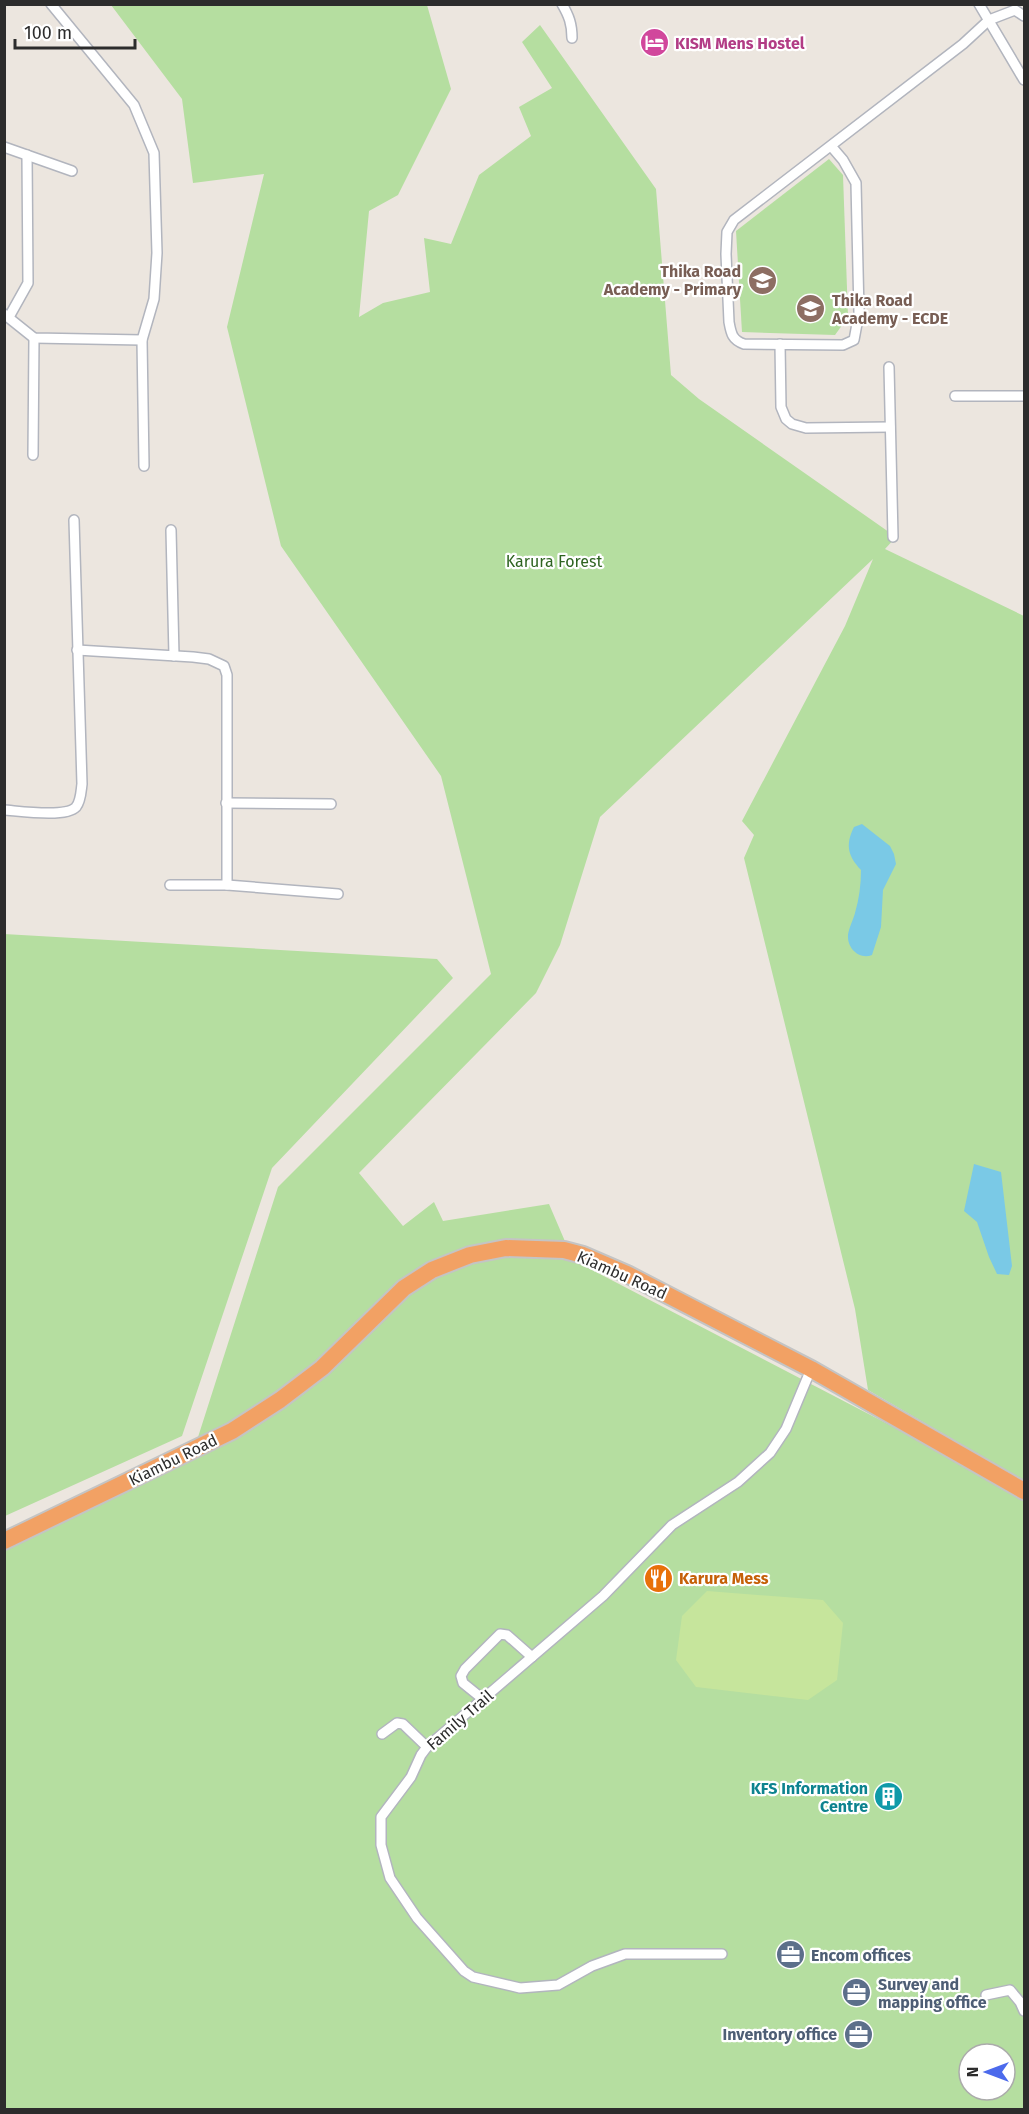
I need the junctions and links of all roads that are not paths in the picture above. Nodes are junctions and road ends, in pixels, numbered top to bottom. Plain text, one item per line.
1 (51, 4) edge
2 (562, 4) edge
3 (979, 4) edge
4 (1024, 16) edge
5 (989, 20) junction
6 (572, 38) dead end
7 (1024, 80) edge
8 (831, 146) junction
9 (4, 147) edge
10 (27, 155) junction
11 (72, 171) dead end
12 (7, 315) edge
13 (34, 338) junction
14 (142, 340) junction
15 (780, 344) junction
16 (889, 367) dead end
17 (956, 396) dead end
18 (1024, 396) edge
19 (890, 427) junction
20 (33, 455) dead end
21 (144, 466) dead end
22 (74, 520) dead end
23 (171, 530) dead end
24 (893, 537) dead end
25 (77, 650) junction
26 (174, 656) junction
27 (226, 803) junction
28 (331, 804) dead end
29 (4, 810) edge
30 (171, 885) dead end
31 (227, 885) junction
32 (338, 894) dead end
33 (811, 1369) junction
34 (1024, 1491) edge
35 (4, 1541) edge
36 (532, 1658) junction
37 (484, 1700) junction
38 (382, 1734) dead end
39 (427, 1747) junction
40 (722, 1954) dead end
41 (986, 1995) dead end
42 (1024, 2011) edge

1 - 14 street
2 - 6 street
3 - 5 street
4 - 5 street
5 - 7 street
5 - 8 street
8 - 15 street
8 - 15 street
9 - 10 street
10 - 11 street
10 - 12 street
12 - 13 street
13 - 14 street
13 - 20 street
14 - 21 street
15 - 19 street
16 - 19 street
17 - 18 street
19 - 24 street
22 - 25 street
23 - 26 street
25 - 26 street
25 - 29 street
26 - 27 street
27 - 28 street
27 - 31 street
30 - 31 street
31 - 32 street
33 - 34 highway, Kiambu Road
33 - 35 highway, Kiambu Road
33 - 36 street, Family Trail
36 - 37 street, Family Trail
36 - 37 street
37 - 39 street, Family Trail
38 - 39 street
39 - 40 street, Family Trail
41 - 42 street

